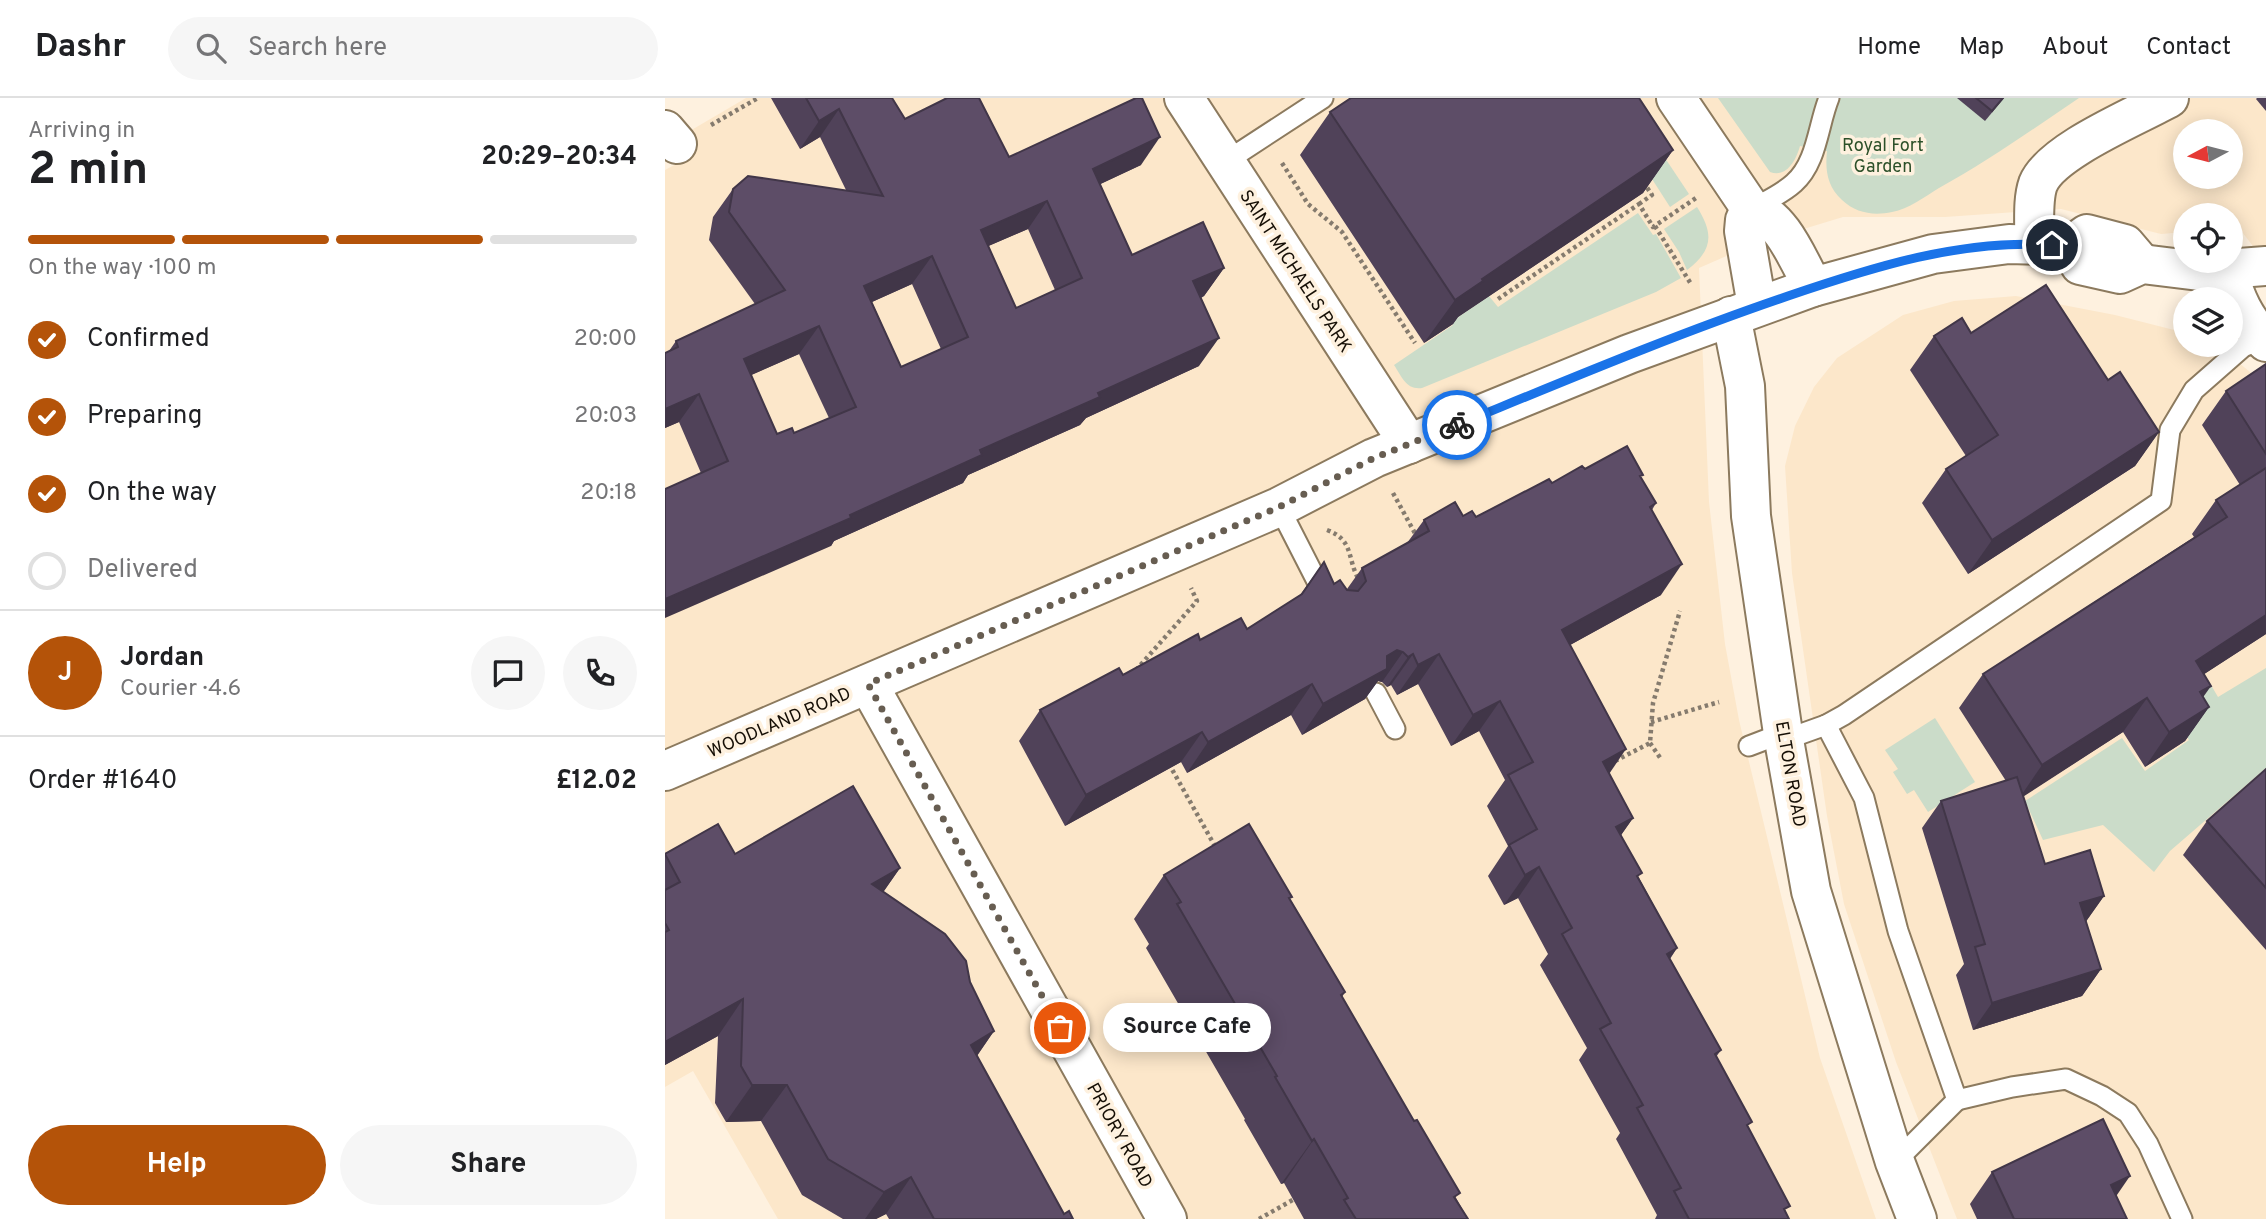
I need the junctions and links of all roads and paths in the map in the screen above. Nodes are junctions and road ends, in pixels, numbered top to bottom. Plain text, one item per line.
1 (758, 98) edge
2 (1184, 98) edge
3 (1323, 98) edge
4 (1676, 98) edge
5 (1829, 98) edge
6 (2169, 98) edge
7 (1264, 136) junction
8 (669, 142) edge
9 (1226, 162) junction
10 (1638, 174) edge
11 (1700, 196) dead end
12 (1639, 204) junction
13 (1751, 209) junction
14 (1655, 226) junction
15 (2052, 245) junction
16 (2266, 266) edge
17 (2173, 268) edge
18 (2243, 268) edge
19 (2228, 273) edge
20 (1691, 284) dead end
21 (1814, 287) junction
22 (1498, 299) edge
23 (1744, 311) junction
24 (2265, 341) edge
25 (1415, 342) dead end
26 (1392, 451) junction
27 (1279, 507) junction
28 (1419, 541) edge
29 (1174, 552) junction
30 (1332, 610) edge
31 (1680, 611) dead end
32 (1133, 673) edge
33 (868, 684) junction
34 (1376, 693) edge
35 (1719, 702) dead end
36 (1651, 722) junction
37 (1826, 725) junction
38 (1395, 729) dead end
39 (1772, 739) junction
40 (1650, 743) junction
41 (1163, 753) edge
42 (1661, 759) dead end
43 (1614, 761) edge
44 (665, 771) edge
45 (1221, 857) edge
46 (1957, 1101) junction
47 (1895, 1162) junction
48 (1301, 1194) dead end
49 (1167, 1219) edge
50 (1259, 1219) edge
51 (1917, 1219) edge
52 (2182, 1219) edge

1 - 8 path
2 - 9 street, SAINT MICHAELS PARK
3 - 7 lane
4 - 13 street
5 - 13 lane
6 - 15 street
7 - 9 lane
7 - 25 path
9 - 26 street, SAINT MICHAELS PARK
10 - 12 path
11 - 14 path
12 - 14 path
12 - 22 path
13 - 21 street
13 - 23 street, ELTON ROAD
14 - 20 path
15 - 17 street, WOODLAND ROAD
15 - 21 street, WOODLAND ROAD
16 - 18 street, WOODLAND ROAD
19 - 24 street
21 - 23 street, WOODLAND ROAD
23 - 26 street, WOODLAND ROAD
23 - 39 street, ELTON ROAD
24 - 37 lane
26 - 27 street, WOODLAND ROAD
26 - 28 path
27 - 29 street, WOODLAND ROAD
27 - 30 lane
29 - 32 path
29 - 33 street, WOODLAND ROAD
31 - 36 path
33 - 44 street, WOODLAND ROAD
33 - 49 street, PRIORY ROAD
34 - 38 lane
35 - 36 path
36 - 40 path
37 - 39 lane
37 - 46 lane
39 - 47 street, ELTON ROAD
40 - 42 path
40 - 43 path
41 - 45 path
46 - 47 lane
46 - 52 lane
47 - 51 street, ELTON ROAD
48 - 50 path

